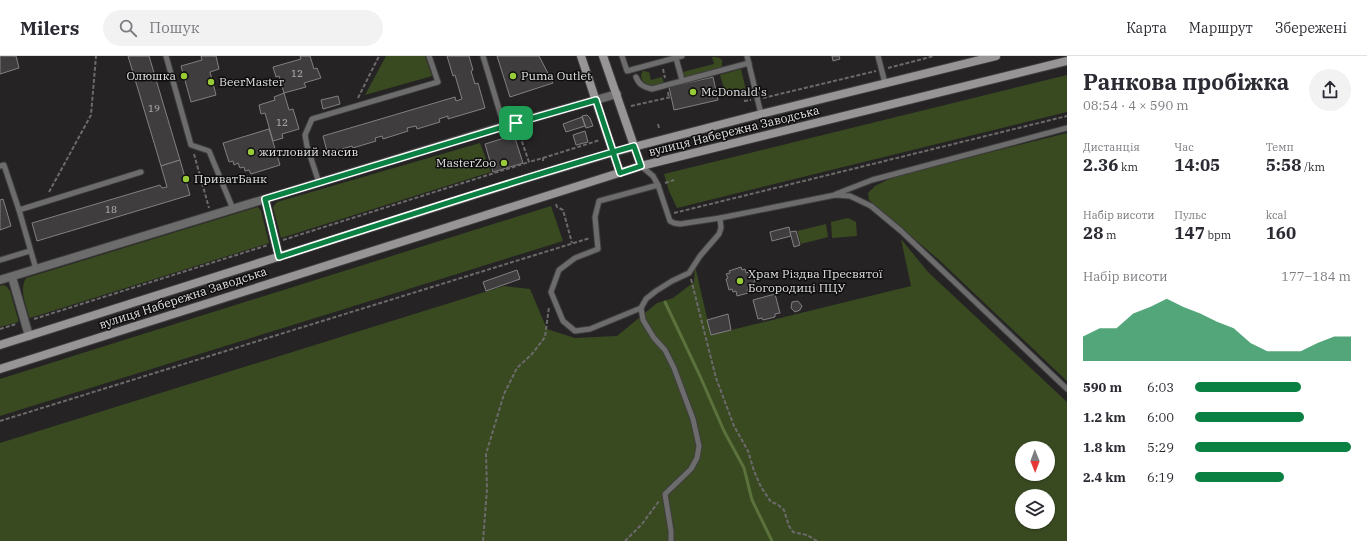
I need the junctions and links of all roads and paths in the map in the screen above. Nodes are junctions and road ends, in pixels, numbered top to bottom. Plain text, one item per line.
1 (96, 56) edge
2 (166, 56) edge
3 (380, 56) edge
4 (429, 56) edge
5 (483, 56) edge
6 (581, 56) edge
7 (603, 56) edge
8 (622, 56) edge
9 (682, 56) edge
10 (748, 56) edge
11 (878, 56) edge
12 (934, 56) edge
13 (996, 56) edge
14 (676, 58) junction
15 (1067, 61) edge
16 (661, 62) junction
17 (749, 63) junction
18 (882, 70) junction
19 (636, 77) dead end
20 (682, 80) junction
21 (667, 84) junction
22 (885, 84) junction
23 (617, 94) junction
24 (596, 100) junction
25 (758, 100) junction
26 (744, 101) dead end
27 (353, 106) junction
28 (631, 106) dead end
29 (761, 114) junction
30 (1067, 116) edge
31 (516, 123) junction
32 (504, 126) junction
33 (1067, 128) edge
34 (602, 140) dead end
35 (191, 145) junction
36 (634, 146) junction
37 (614, 152) junction
38 (529, 162) junction
39 (0, 166) edge
40 (641, 166) junction
41 (141, 172) dead end
42 (620, 173) junction
43 (319, 182) junction
44 (658, 185) junction
45 (835, 194) junction
46 (265, 199) junction
47 (44, 202) junction
48 (556, 204) dead end
49 (233, 209) junction
50 (19, 210) junction
51 (668, 215) junction
52 (211, 216) junction
53 (720, 218) junction
54 (597, 235) junction
55 (275, 242) junction
56 (572, 243) junction
57 (30, 251) junction
58 (279, 257) junction
59 (0, 260) edge
60 (36, 269) junction
61 (689, 273) junction
62 (12, 276) junction
63 (0, 280) edge
64 (549, 307) dead end
65 (642, 308) junction
66 (25, 322) junction
67 (0, 329) edge
68 (29, 336) junction
69 (0, 345) edge
70 (0, 369) edge
71 (1067, 389) edge
72 (0, 421) edge
73 (666, 494) junction
74 (483, 541) edge
75 (625, 541) edge
76 (671, 541) edge
77 (817, 541) edge

1 - 47 path
2 - 35 lane
3 - 27 path
4 - 27 lane
5 - 32 lane
6 - 24 main road
7 - 23 main road
8 - 16 lane
9 - 14 lane
10 - 17 lane
11 - 18 lane
12 - 18 path
13 - 22 main road, вулиця Набережна Заводська
14 - 16 lane
14 - 20 lane
15 - 40 main road, вулиця Набережна Заводська
16 - 21 path
17 - 20 lane
17 - 25 lane
18 - 22 lane
18 - 25 path
19 - 21 lane
20 - 21 lane
21 - 28 path
22 - 29 main road, вулиця Набережна Заводська
23 - 24 street
23 - 36 main road
24 - 31 street
24 - 37 main road
25 - 26 path
25 - 29 lane
27 - 43 lane
29 - 36 main road, вулиця Набережна Заводська
30 - 51 path
31 - 32 street
31 - 38 path
32 - 43 street
33 - 45 lane
34 - 38 path
35 - 49 lane
35 - 52 path
36 - 37 main road, вулиця Набережна Заводська
36 - 40 main road
37 - 42 main road
37 - 58 main road, вулиця Набережна Заводська
38 - 55 path
39 - 50 lane
40 - 42 main road, вулиця Набережна Заводська
40 - 44 lane
41 - 47 lane
42 - 70 main road, вулиця Набережна Заводська
43 - 46 street
44 - 51 lane
44 - 54 lane
45 - 53 lane
45 - 71 lane
46 - 49 street
46 - 55 street
47 - 50 lane
48 - 56 path
49 - 52 street
50 - 57 lane
51 - 53 lane
52 - 60 street
53 - 61 lane
54 - 56 path
54 - 65 lane
55 - 58 street
55 - 66 path
56 - 72 path
57 - 59 lane
57 - 60 lane
58 - 68 main road, вулиця Набережна Заводська
60 - 62 street
61 - 65 lane
61 - 77 path
62 - 63 street
62 - 66 street
64 - 74 path
65 - 73 lane
66 - 67 path
66 - 68 street
68 - 69 main road, вулиця Набережна Заводська
73 - 75 path
73 - 76 lane

